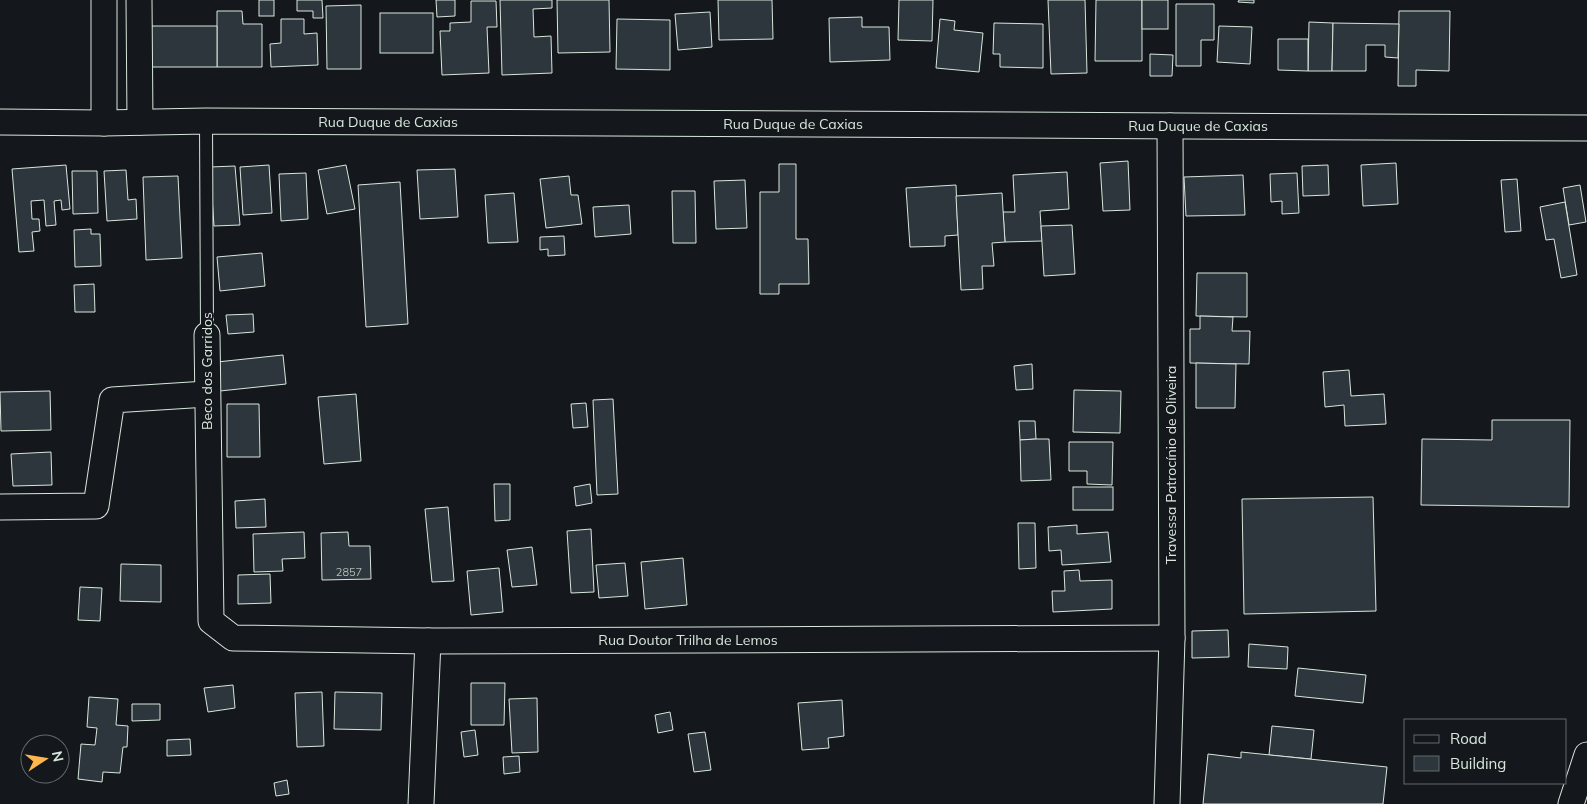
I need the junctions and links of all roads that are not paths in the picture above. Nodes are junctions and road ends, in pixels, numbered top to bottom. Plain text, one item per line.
1 (104, 0) edge
2 (139, 0) edge
3 (206, 121) junction
4 (0, 122) edge
5 (140, 122) junction
6 (104, 123) junction
7 (1170, 126) junction
8 (1587, 128) edge
9 (207, 335) joint
10 (207, 394) junction
11 (0, 507) edge
12 (211, 621) joint
13 (1172, 638) junction
14 (428, 641) junction
15 (1587, 755) edge
16 (421, 804) edge
17 (1166, 804) edge
18 (1571, 804) edge

1 - 6 street
2 - 5 street
3 - 5 street, Rua Duque de Caxias
3 - 7 street, Rua Duque de Caxias
3 - 9 lane, Beco dos Garridos
4 - 6 street, Rua Duque de Caxias
5 - 6 street, Rua Duque de Caxias
7 - 8 street, Rua Duque de Caxias
7 - 13 street, Travessa Patrocínio de Oliveira
9 - 10 street, Beco dos Garridos
10 - 11 street
10 - 12 street, Beco dos Garridos
12 - 14 street, Rua Doutor Trilha de Lemos
13 - 14 street, Rua Doutor Trilha de Lemos
13 - 17 street, Travessa Patrocínio de Oliveira
14 - 16 street
15 - 18 street

